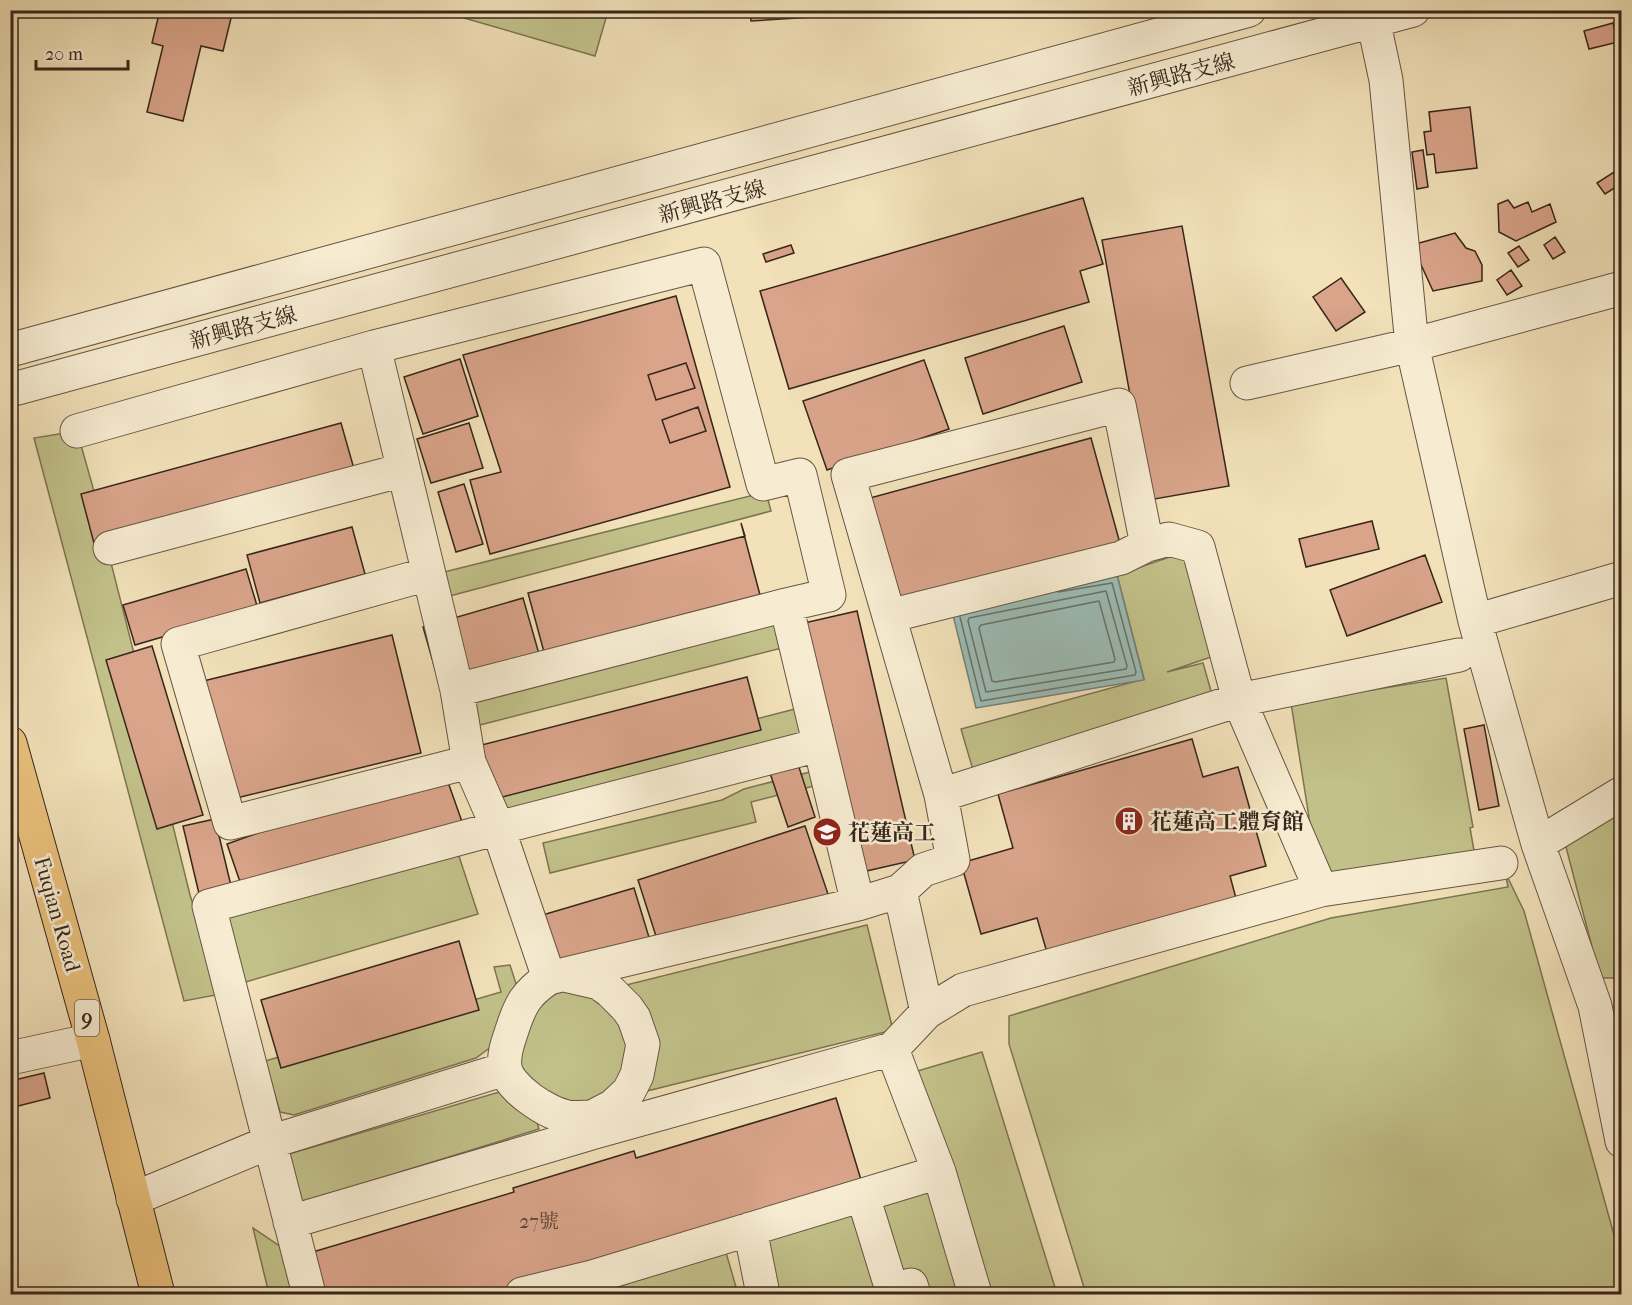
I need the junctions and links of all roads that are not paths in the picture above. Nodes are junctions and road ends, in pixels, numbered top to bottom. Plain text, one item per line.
1 (1250, 10) edge
2 (1413, 10) edge
3 (1372, 16) edge
4 (1622, 288) edge
5 (1413, 345) junction
6 (374, 347) junction
7 (10, 350) edge
8 (1247, 383) dead end
9 (10, 390) edge
10 (77, 431) dead end
11 (403, 470) junction
12 (1147, 545) junction
13 (110, 548) dead end
14 (428, 574) junction
15 (1622, 578) edge
16 (786, 605) junction
17 (888, 616) junction
18 (1475, 621) junction
19 (1459, 655) dead end
20 (457, 690) junction
21 (1239, 700) junction
22 (10, 743) edge
23 (819, 745) junction
24 (469, 762) junction
25 (1622, 793) edge
26 (941, 795) junction
27 (498, 828) junction
28 (1538, 844) junction
29 (1501, 863) dead end
30 (1321, 890) junction
31 (900, 891) junction
32 (858, 904) junction
33 (555, 977) junction
34 (1608, 1004) edge
35 (927, 1012) junction
36 (93, 1040) junction
37 (892, 1049) junction
38 (10, 1058) edge
39 (505, 1069) junction
40 (593, 1124) junction
41 (270, 1142) junction
42 (1622, 1142) edge
43 (939, 1172) junction
44 (863, 1196) junction
45 (132, 1198) junction
46 (290, 1222) junction
47 (750, 1229) junction
48 (595, 1286) edge
49 (158, 1294) edge
50 (309, 1294) edge
51 (522, 1294) edge
52 (763, 1294) edge
53 (914, 1294) edge
54 (975, 1294) edge

1 - 7 street, 新興路支線
2 - 3 street, 新興路支線
3 - 5 street
3 - 9 street, 新興路支線
4 - 5 street
5 - 8 street
5 - 18 street
6 - 10 street
6 - 11 street
6 - 16 street
11 - 13 street
11 - 14 street
12 - 17 street
12 - 17 street
12 - 21 street
14 - 20 street
14 - 24 street
15 - 18 street
16 - 20 street
16 - 23 street
17 - 26 street
18 - 28 street
19 - 21 street
20 - 24 street
21 - 26 street
21 - 30 street
22 - 36 main road, Fuqian Road / 9
23 - 27 street
23 - 32 street
24 - 27 street
25 - 28 street
26 - 31 street
27 - 33 street
27 - 41 street
28 - 34 street
29 - 30 street
30 - 35 street
31 - 32 street
31 - 35 street
32 - 33 street
33 - 39 street
33 - 40 street
34 - 42 street
35 - 37 street
36 - 38 street
36 - 45 main road, Fuqian Road / 9
37 - 40 street
37 - 43 street
39 - 40 street
39 - 41 street
40 - 46 street
41 - 45 street
41 - 46 street
43 - 44 street
43 - 54 street
44 - 47 street
44 - 53 street
45 - 49 main road, Fuqian Road / 9
46 - 50 street
47 - 48 street
47 - 52 street
48 - 51 street

